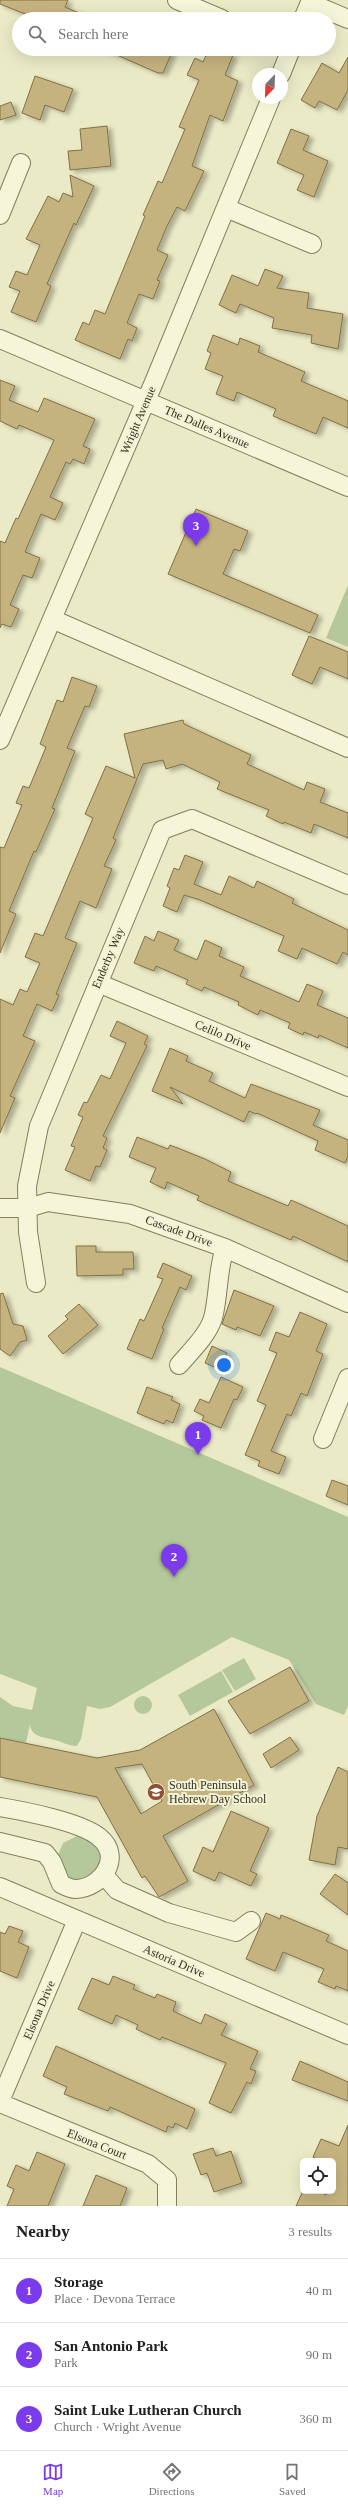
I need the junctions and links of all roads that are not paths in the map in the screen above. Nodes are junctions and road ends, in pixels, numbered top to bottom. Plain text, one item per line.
1 (177, 0) edge
2 (308, 7) edge
3 (205, 12) edge
4 (325, 12) edge
5 (336, 15) edge
6 (348, 19) edge
7 (288, 56) edge
8 (283, 68) edge
9 (269, 104) edge
10 (21, 164) dead end
11 (226, 208) junction
12 (0, 215) edge
13 (312, 244) dead end
14 (0, 339) edge
15 (146, 401) junction
16 (348, 486) edge
17 (52, 619) junction
18 (0, 740) edge
19 (348, 748) edge
20 (348, 885) edge
21 (98, 982) junction
22 (348, 1087) edge
23 (0, 1208) edge
24 (28, 1208) junction
25 (225, 1248) junction
26 (36, 1283) dead end
27 (348, 1303) edge
28 (179, 1366) dead end
29 (348, 1378) edge
30 (322, 1439) dead end
31 (0, 1807) edge
32 (0, 1842) edge
33 (104, 1875) junction
34 (0, 1887) edge
35 (67, 1887) junction
36 (46, 1906) junction
37 (72, 1918) junction
38 (251, 1921) dead end
39 (348, 2035) edge
40 (0, 2102) edge
41 (167, 2206) edge

1 - 3 street
2 - 4 street
5 - 6 street
7 - 8 street
9 - 11 street, Wright Avenue
10 - 12 street
11 - 13 street
11 - 15 street, Wright Avenue
14 - 15 street, The Dalles Avenue
15 - 16 street, The Dalles Avenue
15 - 17 street, Wright Avenue
17 - 18 street, Wright Avenue
17 - 19 street
20 - 21 street, Enderby Way
21 - 22 street, Celilo Drive
21 - 24 street, Enderby Way
23 - 24 street, Cascade Drive
24 - 25 street, Cascade Drive
24 - 26 street, Enderby Way
25 - 27 street, Cascade Drive
25 - 28 street
29 - 30 street
31 - 33 street
32 - 35 street
33 - 35 street
33 - 38 street
34 - 36 street, Astoria Drive
35 - 36 street
35 - 37 street, Elsona Drive
36 - 37 street, Astoria Drive
37 - 39 street, Astoria Drive
37 - 40 street, Elsona Drive
40 - 41 street, Elsona Court

